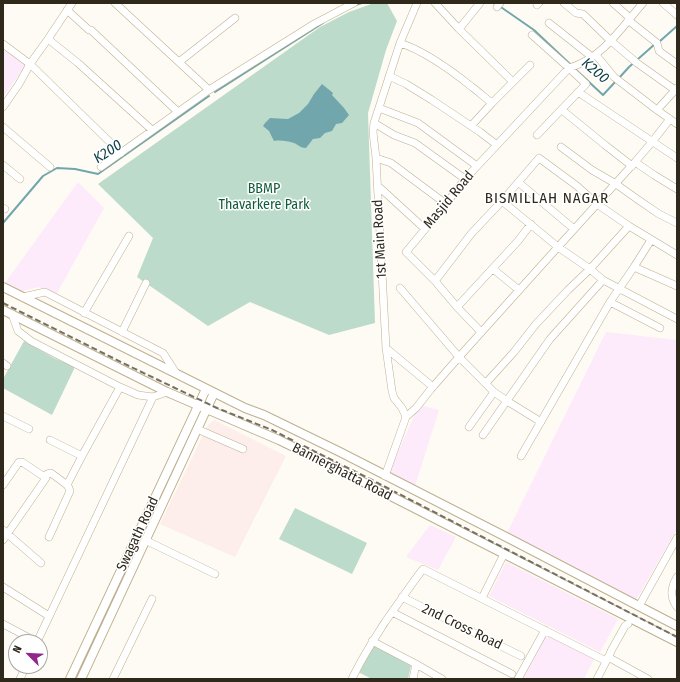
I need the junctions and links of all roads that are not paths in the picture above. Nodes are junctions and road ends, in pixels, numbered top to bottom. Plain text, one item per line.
1 (72, 3) edge
2 (115, 3) edge
3 (354, 3) edge
4 (417, 3) edge
5 (435, 3) edge
6 (480, 3) edge
7 (564, 3) edge
8 (613, 3) edge
9 (643, 3) edge
10 (663, 3) edge
11 (67, 10) junction
12 (677, 15) edge
13 (235, 18) dead end
14 (629, 19) junction
15 (549, 23) dead end
16 (459, 29) junction
17 (532, 35) dead end
18 (48, 39) junction
19 (611, 41) junction
20 (400, 43) junction
21 (3, 44) edge
22 (594, 56) junction
23 (179, 62) junction
24 (30, 64) junction
25 (677, 64) edge
26 (530, 66) dead end
27 (569, 68) junction
28 (389, 76) junction
29 (513, 82) junction
30 (676, 89) edge
31 (209, 90) junction
32 (578, 92) junction
33 (492, 102) junction
34 (3, 107) edge
35 (379, 108) junction
36 (562, 110) junction
37 (657, 110) junction
38 (178, 112) junction
39 (670, 119) junction
40 (374, 123) junction
41 (677, 124) edge
42 (470, 126) junction
43 (3, 127) edge
44 (152, 130) junction
45 (537, 135) dead end
46 (652, 142) junction
47 (497, 145) junction
48 (561, 147) dead end
49 (121, 153) junction
50 (376, 158) junction
51 (677, 158) edge
52 (634, 164) junction
53 (3, 165) edge
54 (477, 166) junction
55 (50, 167) dead end
56 (101, 167) dead end
57 (20, 179) dead end
58 (465, 179) junction
59 (518, 182) junction
60 (616, 184) junction
61 (378, 186) junction
62 (677, 189) edge
63 (502, 201) junction
64 (446, 204) junction
65 (598, 204) junction
66 (677, 222) edge
67 (531, 224) junction
68 (629, 226) junction
69 (425, 229) junction
70 (574, 229) junction
71 (129, 236) dead end
72 (651, 240) junction
73 (558, 247) junction
74 (677, 256) edge
75 (634, 267) junction
76 (493, 269) junction
77 (590, 269) junction
78 (603, 280) junction
79 (435, 281) junction
80 (146, 283) dead end
81 (677, 286) edge
82 (6, 288) edge
83 (400, 288) dead end
84 (619, 289) junction
85 (519, 290) junction
86 (23, 297) junction
87 (610, 302) junction
88 (457, 307) junction
89 (3, 310) edge
90 (84, 313) junction
91 (12, 314) junction
92 (677, 319) edge
93 (660, 328) dead end
94 (122, 332) junction
95 (481, 332) junction
96 (386, 348) junction
97 (459, 357) junction
98 (176, 374) junction
99 (486, 383) junction
100 (120, 387) junction
101 (433, 387) junction
102 (206, 389) junction
103 (167, 392) junction
104 (494, 392) junction
105 (214, 393) junction
106 (153, 397) junction
107 (507, 401) junction
108 (198, 405) junction
109 (206, 409) junction
110 (3, 416) edge
111 (406, 417) junction
112 (541, 422) junction
113 (469, 427) dead end
114 (30, 429) dead end
115 (197, 429) junction
116 (483, 435) dead end
117 (50, 440) dead end
118 (243, 449) dead end
119 (175, 453) junction
120 (82, 456) junction
121 (521, 456) dead end
122 (184, 457) junction
123 (385, 476) junction
124 (46, 478) junction
125 (3, 485) edge
126 (67, 485) junction
127 (377, 489) junction
128 (4, 534) edge
129 (49, 537) dead end
130 (677, 538) edge
131 (145, 540) junction
132 (504, 554) junction
133 (41, 563) dead end
134 (215, 574) dead end
135 (677, 577) edge
136 (3, 587) edge
137 (402, 598) junction
138 (482, 598) junction
139 (152, 599) dead end
140 (638, 606) junction
141 (677, 607) edge
142 (392, 612) junction
143 (49, 616) junction
144 (629, 622) junction
145 (3, 624) edge
146 (677, 626) edge
147 (545, 630) junction
148 (22, 634) edge
149 (41, 634) edge
150 (372, 641) junction
151 (677, 642) edge
152 (521, 656) dead end
153 (607, 659) junction
154 (416, 664) junction
155 (512, 674) dead end
156 (70, 679) edge
157 (81, 679) edge
158 (113, 679) edge
159 (352, 679) edge
160 (413, 679) edge
161 (442, 679) edge
162 (518, 679) edge
163 (596, 679) edge
164 (648, 679) edge

1 - 11 street
2 - 23 street
3 - 31 street
4 - 20 street, 1st Main Road
5 - 16 street
6 - 16 street
7 - 19 street
8 - 14 street
9 - 14 street
10 - 12 street
11 - 18 street
11 - 38 street
13 - 23 street
14 - 19 street
14 - 25 street
15 - 22 street
16 - 29 street
17 - 27 street
18 - 24 street
18 - 44 street
19 - 22 street
19 - 30 street
20 - 28 street, 1st Main Road
20 - 33 street
21 - 24 street
22 - 27 street
22 - 37 street
23 - 31 street
24 - 34 street
24 - 49 street
26 - 29 street
27 - 32 street
27 - 47 street, Masjid Road
28 - 35 street, 1st Main Road
28 - 42 street
29 - 33 street
30 - 37 street
31 - 38 street
32 - 36 street
32 - 46 street
33 - 42 street
35 - 40 street, 1st Main Road
35 - 54 street
36 - 45 street
36 - 52 street
37 - 39 street
38 - 44 street
39 - 41 street
39 - 46 street
40 - 50 street, 1st Main Road
40 - 58 street
42 - 47 street
43 - 55 street
44 - 49 street
46 - 51 street
46 - 52 street
47 - 54 street, Masjid Road
48 - 60 street
49 - 56 street
50 - 61 street, 1st Main Road
50 - 64 street
52 - 60 street
52 - 62 street
53 - 57 street
54 - 58 street, Masjid Road
58 - 64 street, Masjid Road
59 - 63 street
59 - 65 street
59 - 70 street
60 - 65 street
60 - 66 street
61 - 69 street
61 - 96 street, 1st Main Road
63 - 67 street
63 - 79 street
64 - 69 street, Masjid Road
65 - 68 street
65 - 70 street
67 - 73 street
67 - 76 street
68 - 72 street
68 - 77 street
69 - 79 street, Masjid Road
70 - 73 street
71 - 90 street
72 - 74 street
72 - 75 street
73 - 77 street
73 - 85 street
75 - 81 street
75 - 84 street
76 - 85 street
76 - 88 street
77 - 78 street
77 - 99 street
78 - 84 street
78 - 107 street
79 - 88 street, Masjid Road
80 - 94 street
82 - 86 main road, Bannerghatta Road
83 - 97 street
84 - 87 street
84 - 92 street
85 - 95 street
86 - 90 street
86 - 98 main road, Bannerghatta Road
87 - 93 street
87 - 112 street
88 - 95 street, Masjid Road
89 - 91 main road, Bannerghatta Road
90 - 94 street
91 - 100 street
91 - 103 main road, Bannerghatta Road
94 - 98 street
95 - 97 street
96 - 101 street
96 - 111 street, 1st Main Road
97 - 99 street
97 - 101 street
98 - 102 main road, Bannerghatta Road
99 - 104 street
100 - 106 street
100 - 120 street
101 - 111 street
102 - 105 main road, Bannerghatta Road
102 - 108 main road, Swagath Road
103 - 106 street
103 - 108 main road, Bannerghatta Road
104 - 107 street
104 - 113 street
105 - 109 main road, Swagath Road
105 - 123 main road, Bannerghatta Road
106 - 143 street
107 - 112 street
107 - 116 street
108 - 109 main road, Bannerghatta Road
108 - 119 main road, Swagath Road
109 - 115 main road, Swagath Road
109 - 127 main road, Bannerghatta Road
110 - 114 street
111 - 123 street
112 - 121 street
115 - 118 street
115 - 122 main road, Swagath Road
117 - 120 street
119 - 122 main road
119 - 156 main road, Swagath Road
120 - 126 street
122 - 131 main road, Swagath Road
123 - 127 main road
123 - 140 main road, Bannerghatta Road
124 - 125 street
124 - 126 street
124 - 128 street
126 - 129 street
127 - 132 main road, Bannerghatta Road
128 - 133 street
130 - 140 street
131 - 134 street
131 - 157 main road, Swagath Road
132 - 138 street
132 - 144 main road, Bannerghatta Road
135 - 141 street
136 - 143 street
137 - 138 street
137 - 142 street
137 - 152 street, 2nd Cross Road
138 - 147 street
139 - 158 street
140 - 146 main road, Bannerghatta Road
142 - 150 street
142 - 155 street
143 - 149 street
144 - 151 main road, Bannerghatta Road
144 - 153 street
145 - 148 street
147 - 153 street
147 - 162 street
150 - 154 street
150 - 159 street
153 - 163 street
153 - 164 street
154 - 160 street
154 - 161 street

